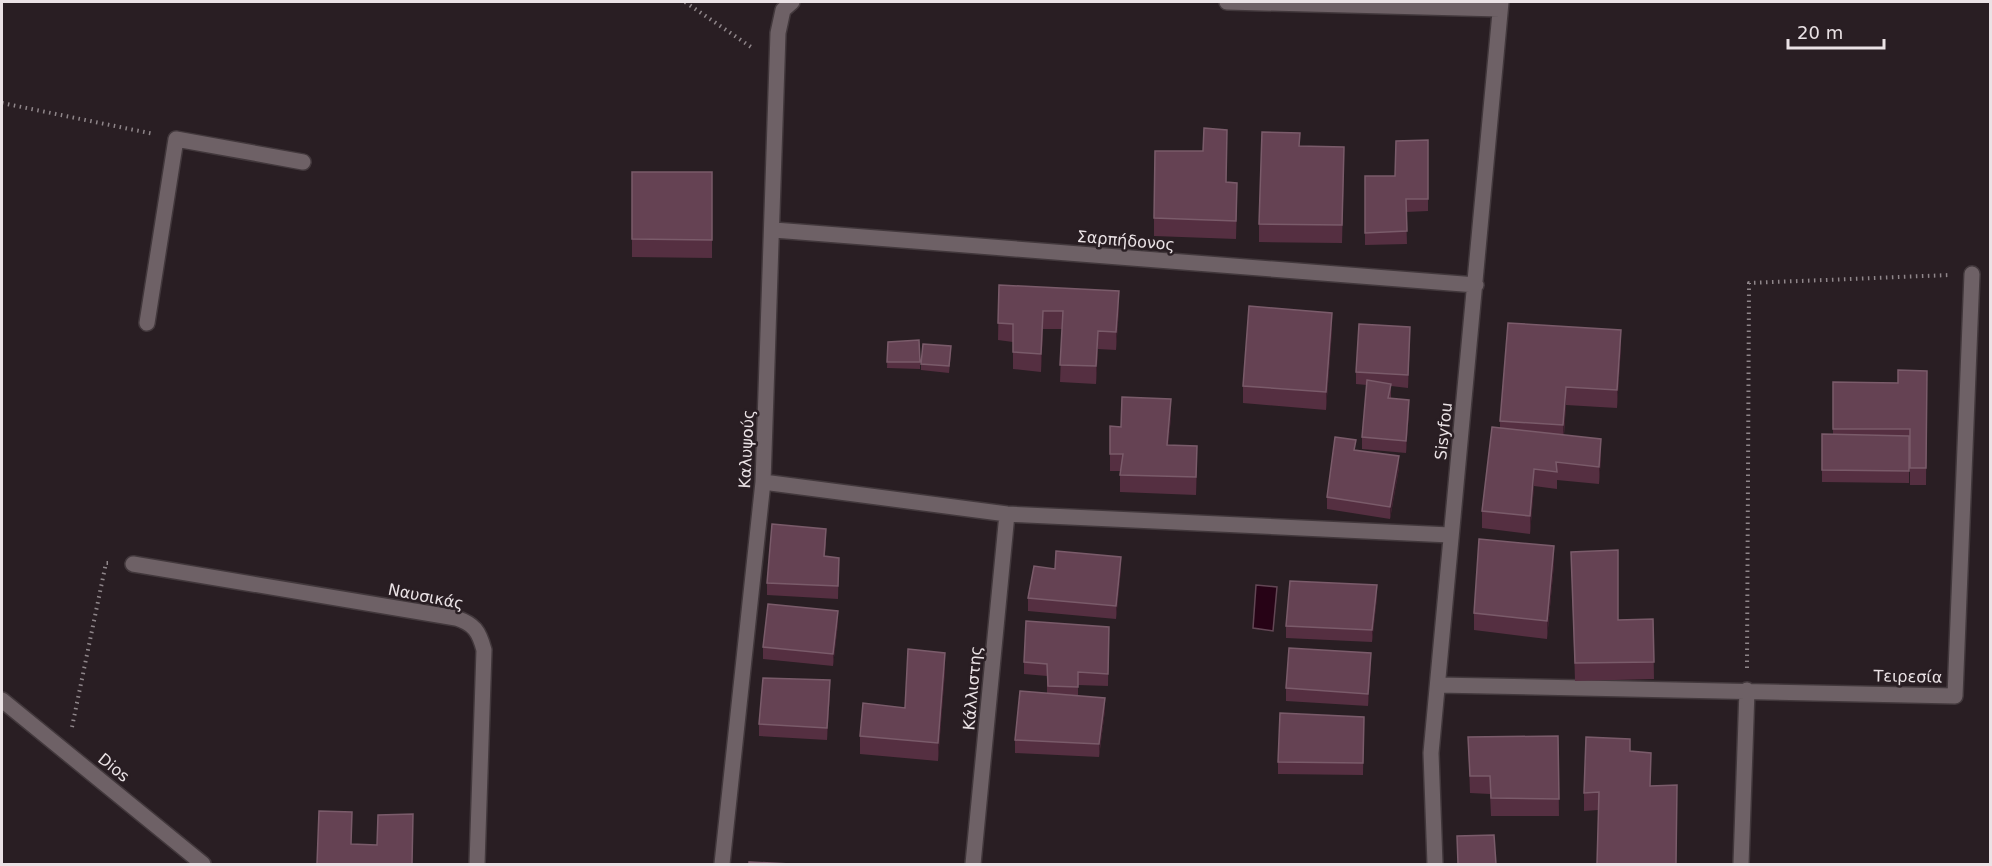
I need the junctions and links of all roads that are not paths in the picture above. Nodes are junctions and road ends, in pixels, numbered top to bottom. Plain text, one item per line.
1 (792, 2) edge
2 (1227, 2) edge
3 (1500, 5) edge
4 (303, 162) dead end
5 (774, 230) junction
6 (1972, 274) road end
7 (1476, 285) junction
8 (147, 323) dead end
9 (763, 482) junction
10 (1007, 514) junction
11 (1450, 536) junction
12 (133, 564) road end
13 (1438, 685) junction
14 (1747, 690) junction
15 (2, 700) edge
16 (203, 864) edge
17 (477, 864) edge
18 (722, 864) edge
19 (974, 864) edge
20 (1435, 864) edge
21 (1741, 864) edge

1 - 5 street, Καλυψούς
2 - 3 street
3 - 7 street, Sisyfou
4 - 8 street
5 - 7 street, Σαρπήδονος
5 - 9 street, Καλυψούς
6 - 14 street, Τειρεσία
7 - 11 street, Sisyfou
9 - 10 street
9 - 18 street, Καλυψούς
10 - 11 street
10 - 19 street, Κάλλιστης
11 - 13 street, Sisyfou
12 - 17 street, Ναυσικάς
13 - 14 street, Τειρεσία
13 - 20 street, Sisyfou
14 - 21 street
15 - 16 street, Dios

